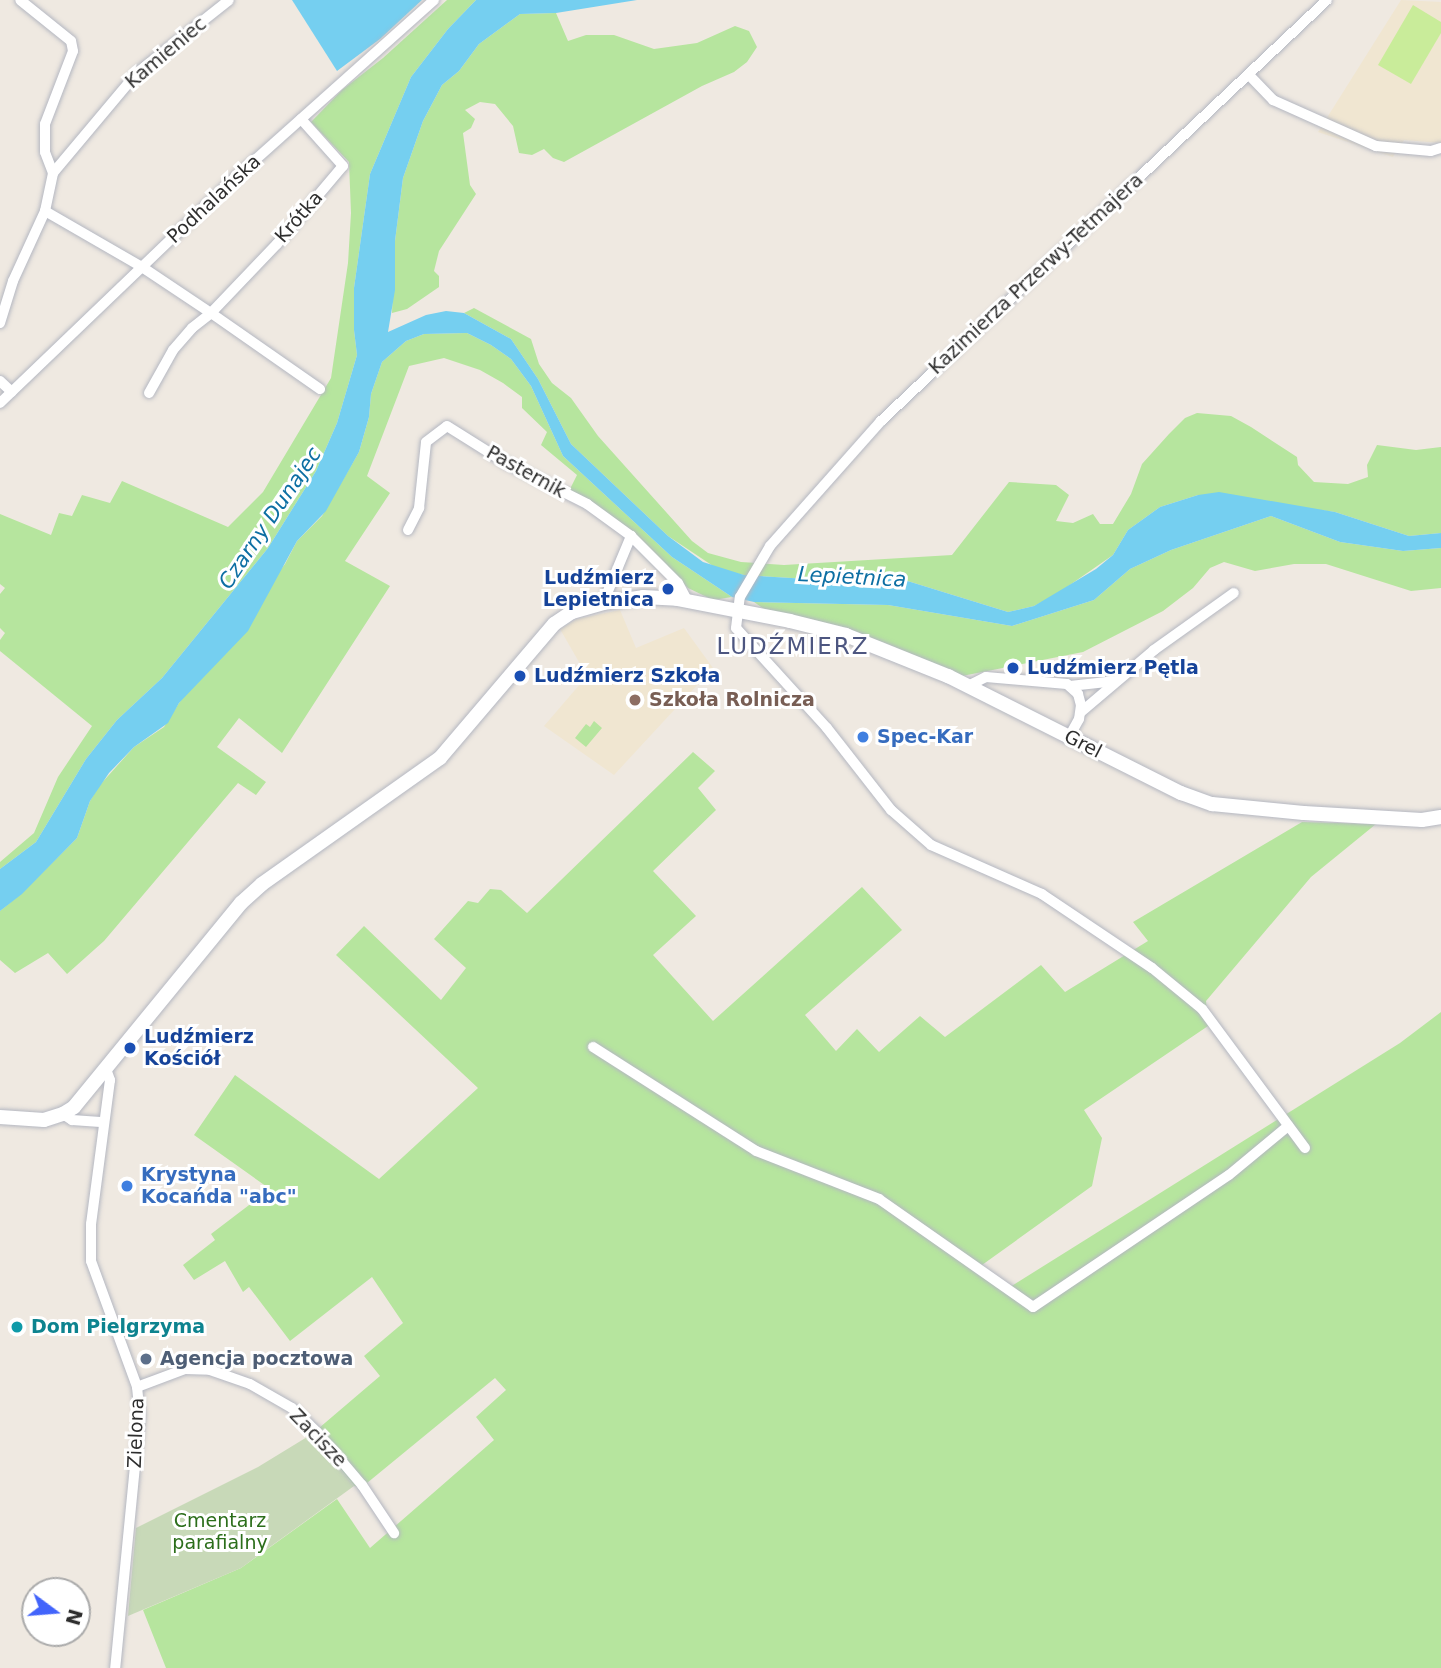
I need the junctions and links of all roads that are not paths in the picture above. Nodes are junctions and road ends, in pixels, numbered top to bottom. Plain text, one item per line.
1 (20, 0) edge
2 (229, 0) edge
3 (433, 0) edge
4 (1327, 0) edge
5 (1249, 75) junction
6 (301, 120) junction
7 (1441, 148) edge
8 (53, 173) junction
9 (45, 211) junction
10 (142, 267) junction
11 (211, 313) junction
12 (0, 323) edge
13 (0, 382) edge
14 (320, 389) dead end
15 (12, 392) junction
16 (149, 393) dead end
17 (0, 403) edge
18 (408, 530) dead end
19 (631, 536) junction
20 (1234, 593) dead end
21 (687, 600) junction
22 (603, 603) junction
23 (738, 606) junction
24 (1116, 681) junction
25 (968, 686) junction
26 (1070, 686) junction
27 (1081, 712) junction
28 (1069, 737) junction
29 (1441, 817) edge
30 (593, 1047) dead end
31 (106, 1069) junction
32 (63, 1114) junction
33 (0, 1117) edge
34 (104, 1122) junction
35 (1288, 1126) junction
36 (1305, 1148) dead end
37 (138, 1387) junction
38 (394, 1533) dead end
39 (115, 1668) edge

1 - 8 street, Kamieniec
2 - 8 street, Kamieniec
3 - 6 street, Podhalańska
4 - 5 street, Kazimierza Przerwy-Tetmajera
5 - 7 street
5 - 23 street, Kazimierza Przerwy-Tetmajera
6 - 10 street, Podhalańska
6 - 11 street, Krótka
8 - 9 street, Kamieniec
9 - 10 street
9 - 12 street, Kamieniec
10 - 11 street
10 - 15 street, Podhalańska
11 - 14 street
11 - 16 street, Krótka
13 - 15 street
15 - 17 street, Podhalańska
18 - 19 street, Pasternik
19 - 21 street, Pasternik
19 - 22 street
20 - 24 street
21 - 22 street
21 - 23 street
22 - 31 street
23 - 25 street, Grel
23 - 35 street
24 - 26 street
24 - 27 street
25 - 26 street
25 - 28 street, Grel
26 - 27 street
27 - 28 street
28 - 29 street, Grel
30 - 35 street
31 - 32 street
31 - 34 street, Zielona
32 - 33 street
32 - 34 street
34 - 37 street, Zielona
35 - 36 street
37 - 38 street, Zacisze
37 - 39 street, Zielona

